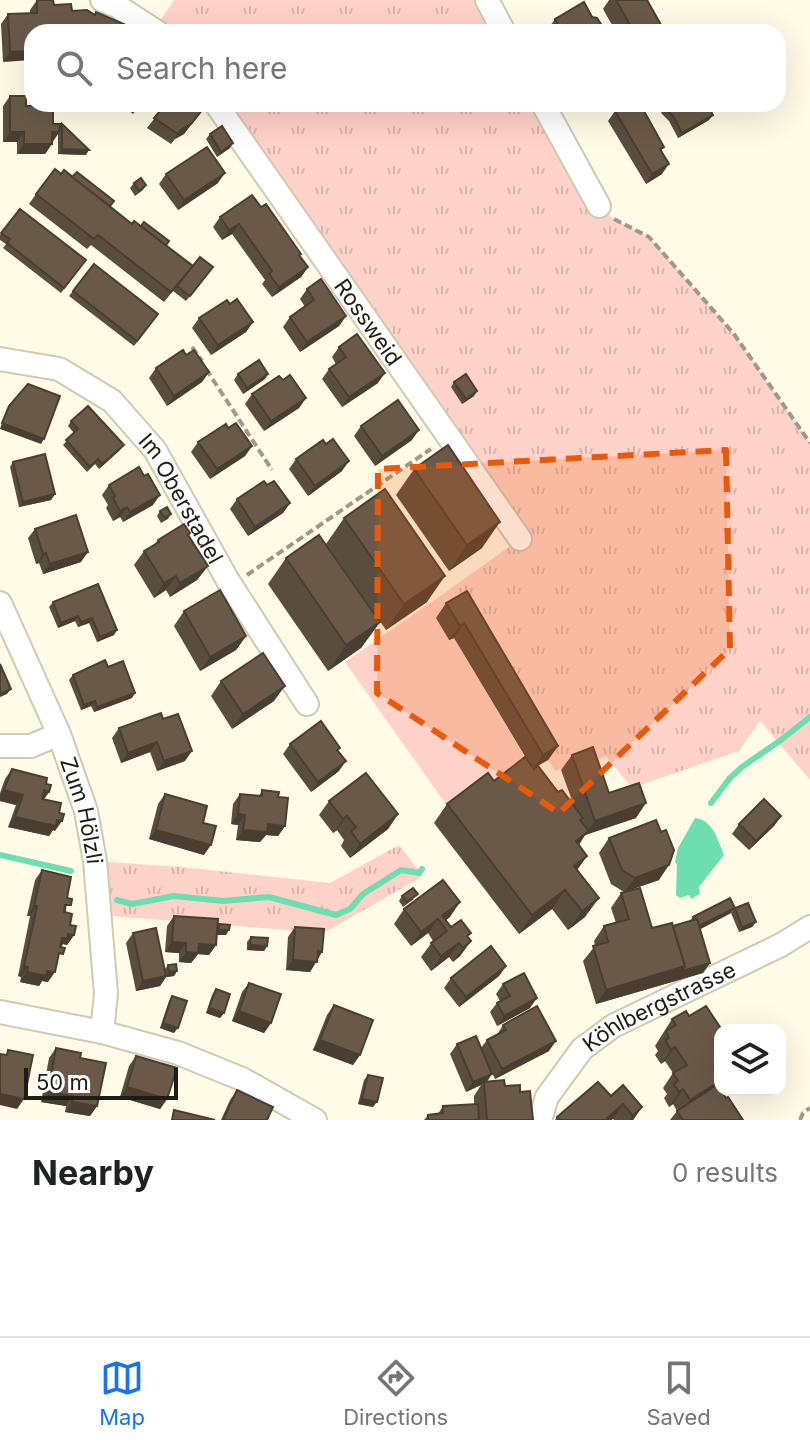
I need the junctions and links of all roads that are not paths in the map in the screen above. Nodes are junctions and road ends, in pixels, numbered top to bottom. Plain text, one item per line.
1 (102, 0) edge
2 (487, 0) edge
3 (145, 24) edge
4 (500, 24) edge
5 (222, 112) edge
6 (547, 112) edge
7 (599, 206) road end
8 (0, 359) edge
9 (520, 539) dead end
10 (0, 603) edge
11 (307, 704) dead end
12 (59, 734) junction
13 (0, 746) edge
14 (810, 927) edge
15 (0, 1012) edge
16 (102, 1032) junction
17 (315, 1120) edge
18 (540, 1120) edge

1 - 3 street
2 - 4 street
5 - 9 street, Rossweid
6 - 7 street
8 - 11 street, Im Oberstadel
10 - 12 street, Zum Hölzli
12 - 13 street
12 - 16 street, Zum Hölzli
14 - 18 street, Köhlbergstrasse
15 - 16 street
16 - 17 street

